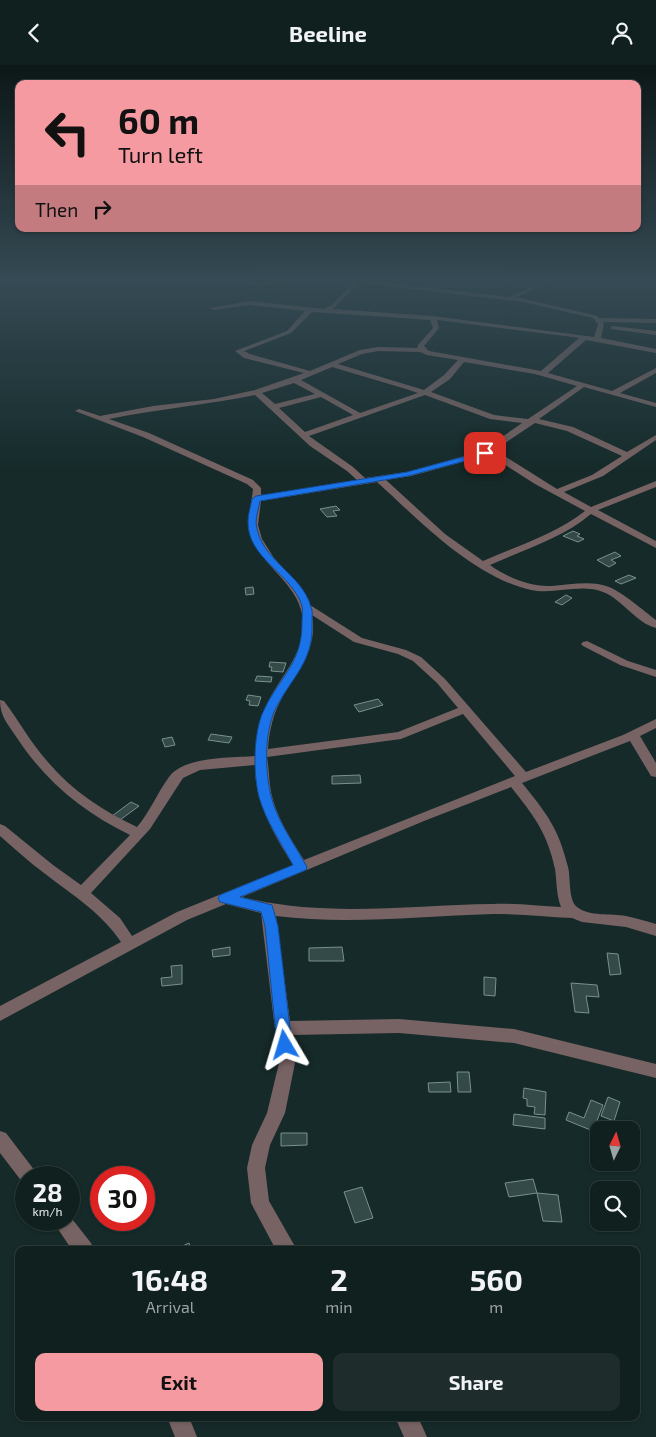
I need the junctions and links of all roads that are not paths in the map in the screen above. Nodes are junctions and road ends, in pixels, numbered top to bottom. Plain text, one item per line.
1 (263, 342) edge
2 (424, 342) edge
3 (579, 342) edge
4 (613, 342) edge
5 (422, 350) junction
6 (656, 351) edge
7 (462, 360) junction
8 (330, 364) junction
9 (656, 370) edge
10 (312, 373) junction
11 (542, 374) junction
12 (295, 380) junction
13 (584, 384) junction
14 (257, 392) junction
15 (614, 392) junction
16 (425, 393) junction
17 (321, 395) junction
18 (656, 405) edge
19 (274, 407) junction
20 (78, 411) dead end
21 (360, 416) junction
22 (101, 418) junction
23 (533, 421) junction
24 (303, 435) junction
25 (656, 437) edge
26 (485, 453) junction
27 (627, 455) junction
28 (378, 478) junction
29 (362, 480) junction
30 (656, 483) edge
31 (556, 492) junction
32 (256, 499) junction
33 (590, 510) junction
34 (656, 545) edge
35 (482, 565) junction
36 (307, 607) junction
37 (656, 625) edge
38 (587, 644) dead end
39 (656, 673) edge
40 (0, 704) edge
41 (466, 709) junction
42 (656, 723) edge
43 (633, 735) junction
44 (262, 757) junction
45 (656, 773) edge
46 (518, 779) junction
47 (0, 829) edge
48 (138, 833) junction
49 (301, 867) junction
50 (82, 894) junction
51 (224, 898) junction
52 (267, 909) junction
53 (576, 913) junction
54 (656, 930) edge
55 (130, 944) junction
56 (0, 1014) edge
57 (283, 1028) junction
58 (656, 1071) edge
59 (0, 1139) edge
60 (21, 1166) edge
61 (69, 1231) edge
62 (81, 1246) edge
63 (285, 1246) edge
64 (180, 1421) edge
65 (408, 1421) edge
66 (186, 1437) edge
67 (416, 1437) edge

1 - 10 street
2 - 5 street
3 - 11 street
4 - 6 street
5 - 7 street
5 - 8 street
7 - 11 street
7 - 16 street
8 - 10 street
8 - 16 street
9 - 15 street
10 - 12 street
11 - 13 street
12 - 14 street
12 - 17 street
13 - 15 street
13 - 23 street
14 - 19 street
14 - 22 street
15 - 18 street
16 - 21 street
16 - 23 street
17 - 19 street
17 - 21 street
19 - 24 street
20 - 22 street
21 - 24 street
22 - 32 street
23 - 26 street
23 - 27 street
24 - 29 street
25 - 27 street
26 - 28 street
26 - 31 street
27 - 31 street
28 - 29 street
28 - 35 street
29 - 32 street
30 - 33 street
31 - 33 street
32 - 36 street
33 - 34 street
33 - 35 street
35 - 37 street
36 - 41 street
36 - 44 street
38 - 39 street
40 - 48 street
41 - 44 street
41 - 46 street
42 - 43 street
43 - 45 street
43 - 46 street
44 - 48 street
44 - 49 street
46 - 49 street
46 - 53 street
47 - 50 street
48 - 50 street
49 - 51 street
50 - 55 street
51 - 52 street
51 - 55 street
52 - 53 street
52 - 57 street
53 - 54 street
55 - 56 street
57 - 58 street
57 - 63 street
59 - 60 street
61 - 62 street
64 - 66 street
65 - 67 street

